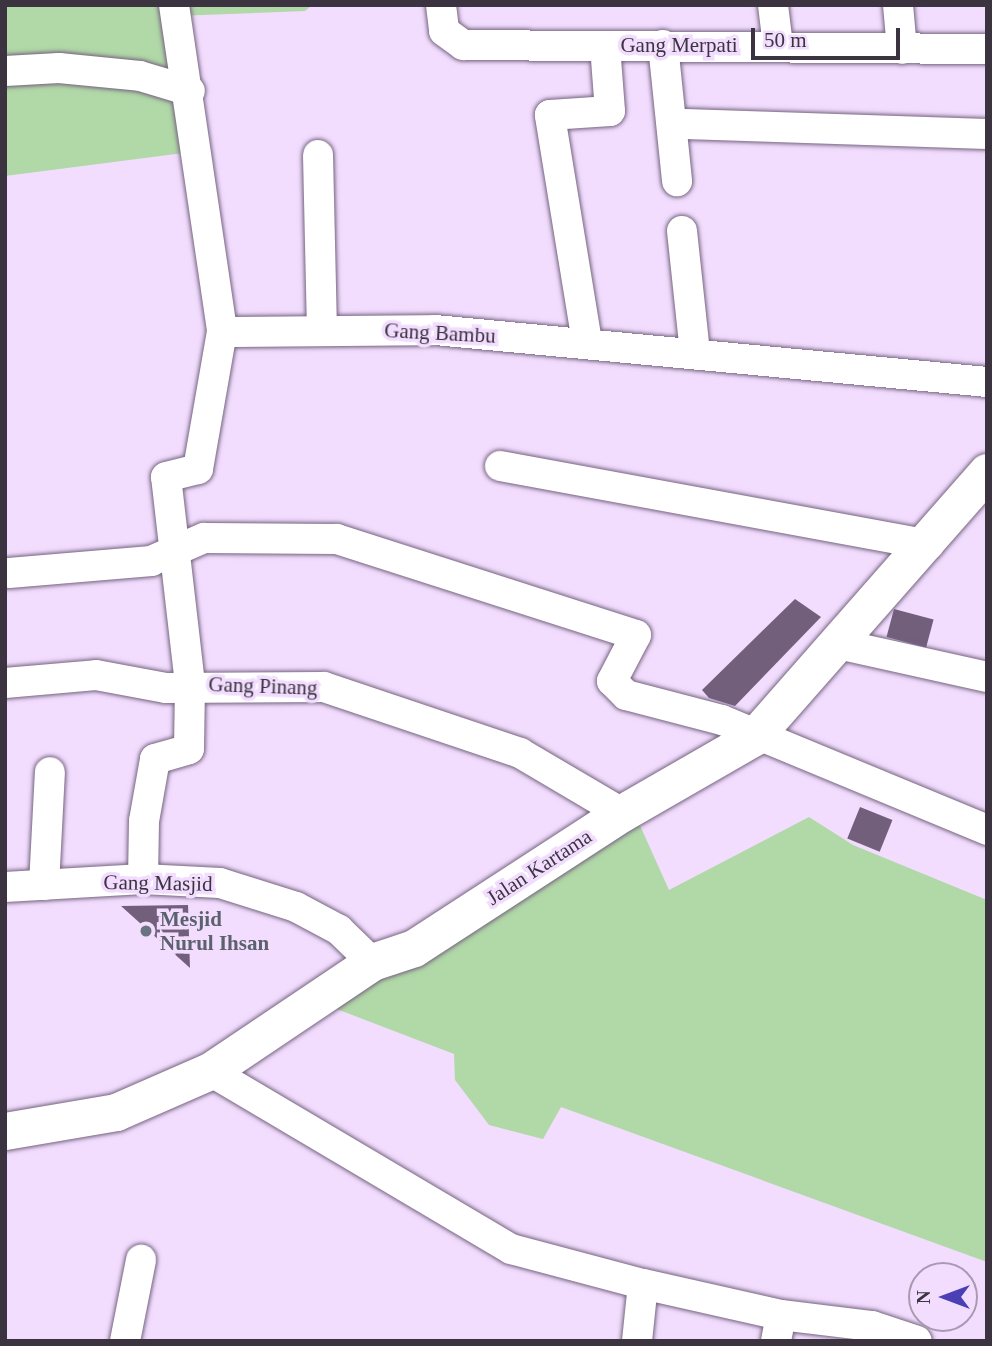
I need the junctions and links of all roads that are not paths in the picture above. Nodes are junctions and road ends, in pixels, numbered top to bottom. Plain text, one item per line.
1 (174, 5) edge
2 (441, 5) edge
3 (773, 5) edge
4 (898, 5) edge
5 (663, 45) junction
6 (606, 46) junction
7 (778, 46) junction
8 (902, 49) junction
9 (987, 49) edge
10 (5, 71) edge
11 (190, 90) junction
12 (685, 124) dead end
13 (987, 134) edge
14 (318, 155) dead end
15 (677, 181) dead end
16 (682, 231) dead end
17 (322, 331) junction
18 (222, 332) junction
19 (587, 342) junction
20 (695, 352) junction
21 (987, 382) edge
22 (500, 466) dead end
23 (987, 472) edge
24 (929, 545) junction
25 (172, 557) junction
26 (9, 573) dead end
27 (834, 643) junction
28 (987, 677) edge
29 (5, 683) edge
30 (190, 684) junction
31 (754, 737) junction
32 (50, 772) dead end
33 (622, 813) junction
34 (987, 830) edge
35 (143, 879) junction
36 (44, 885) junction
37 (5, 887) edge
38 (372, 962) junction
39 (210, 1071) junction
40 (5, 1131) edge
41 (141, 1260) dead end
42 (643, 1284) junction
43 (778, 1328) edge
44 (125, 1341) edge
45 (637, 1341) edge
46 (917, 1341) edge

1 - 11 street
2 - 6 street, Gang Merpati
3 - 7 street
4 - 8 street
5 - 6 street, Gang Merpati
5 - 7 street, Gang Merpati
5 - 15 street
6 - 19 street
7 - 8 street, Gang Merpati
8 - 9 street, Gang Merpati
10 - 11 street
11 - 18 street
12 - 13 street
14 - 17 street
16 - 20 street
17 - 18 street, Gang Bambu
17 - 19 street, Gang Bambu
18 - 25 street
19 - 20 street, Gang Bambu
20 - 21 street, Gang Bambu
22 - 24 street
23 - 24 main road, Jalan Kartama
24 - 27 main road, Jalan Kartama
25 - 26 street
25 - 30 street
25 - 31 street
27 - 28 street
27 - 31 main road, Jalan Kartama
29 - 30 street, Gang Pinang
30 - 33 street, Gang Pinang
30 - 35 street
31 - 33 main road, Jalan Kartama
31 - 34 street
32 - 36 street
33 - 38 main road, Jalan Kartama
35 - 36 street, Gang Masjid
35 - 38 street, Gang Masjid
36 - 37 street, Gang Masjid
38 - 39 main road, Jalan Kartama
39 - 40 main road, Jalan Kartama
39 - 42 street
41 - 44 street
42 - 43 street
42 - 45 street
43 - 46 street

